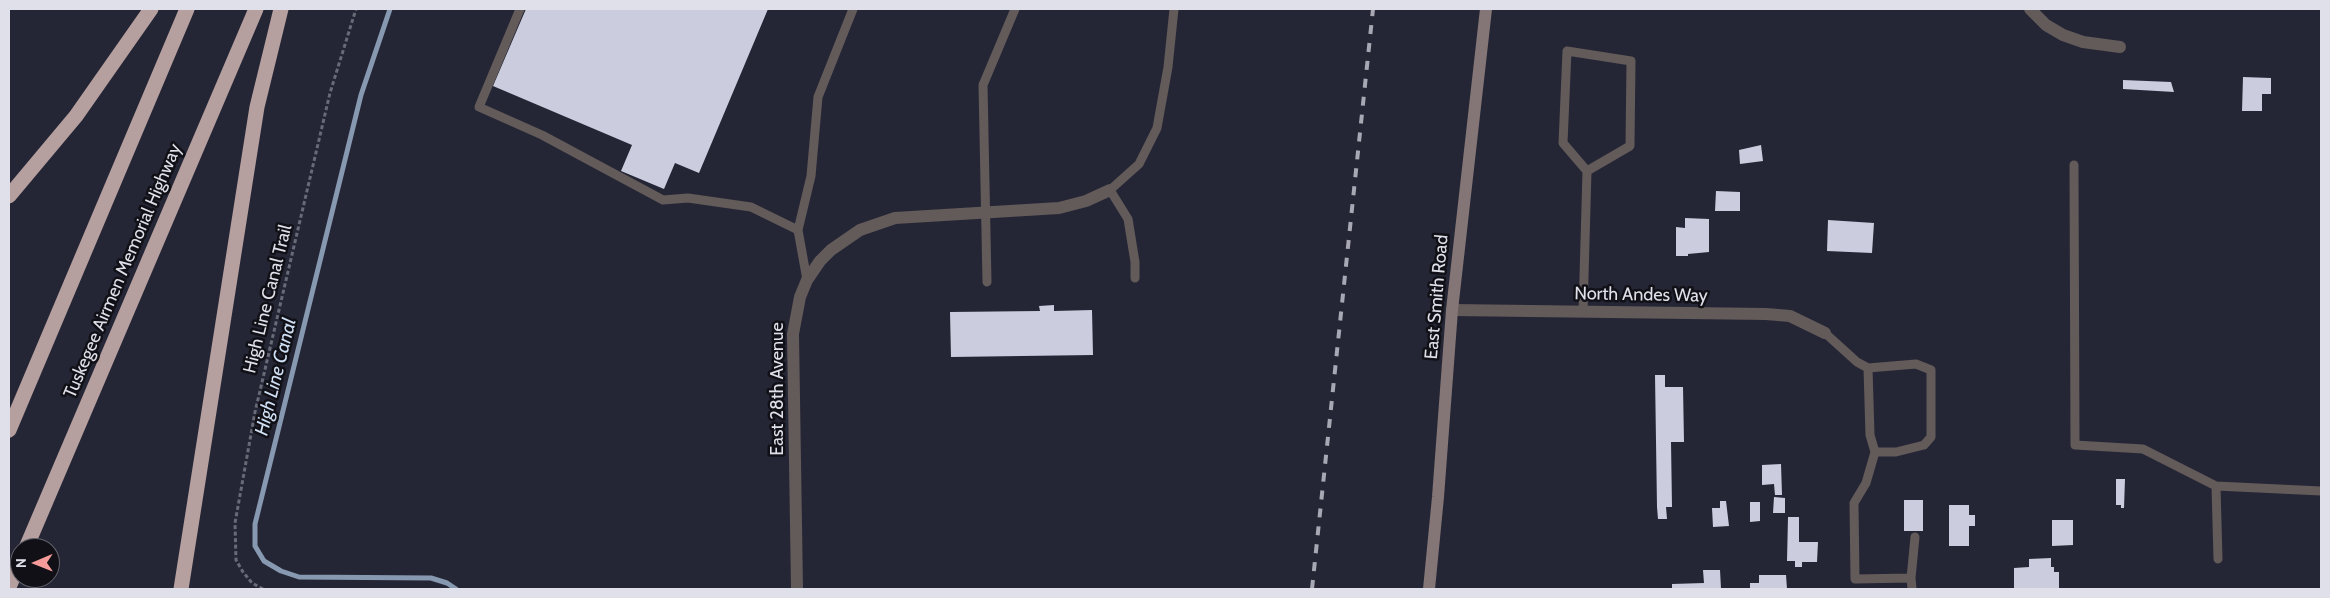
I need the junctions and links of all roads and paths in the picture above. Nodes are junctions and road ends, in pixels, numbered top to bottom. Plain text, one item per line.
1 (151, 9) edge
2 (188, 9) edge
3 (256, 9) edge
4 (281, 9) edge
5 (356, 9) edge
6 (520, 9) edge
7 (853, 9) edge
8 (1016, 9) edge
9 (1174, 9) edge
10 (1486, 9) edge
11 (2030, 9) edge
12 (2120, 47) dead end
13 (2074, 164) dead end
14 (1587, 170) junction
15 (1110, 190) junction
16 (9, 196) edge
17 (986, 213) junction
18 (798, 230) junction
19 (1135, 278) dead end
20 (807, 280) junction
21 (987, 282) dead end
22 (1452, 310) junction
23 (1582, 312) junction
24 (1825, 333) joint
25 (1868, 368) junction
26 (9, 430) edge
27 (1875, 452) junction
28 (2216, 486) junction
29 (2321, 491) edge
30 (1915, 537) dead end
31 (30, 538) edge
32 (2218, 559) dead end
33 (185, 562) junction
34 (1911, 578) junction
35 (181, 589) edge
36 (186, 589) edge
37 (263, 589) edge
38 (797, 589) edge
39 (1429, 589) edge
40 (1912, 589) edge

1 - 16 highway
2 - 26 highway
3 - 31 highway, Tuskegee Airmen Memorial Highway
4 - 33 highway
5 - 37 path, High Line Canal Trail
6 - 18 lane
7 - 18 lane
8 - 17 lane
9 - 15 lane
10 - 22 street, East Smith Road
11 - 12 street
13 - 28 lane
14 - 14 lane
14 - 23 lane
15 - 17 street, East 28th Avenue
15 - 19 lane
17 - 20 street, East 28th Avenue
17 - 21 lane
18 - 20 lane
20 - 38 street, East 28th Avenue
22 - 23 street, North Andes Way
22 - 39 street, East Smith Road
23 - 24 street, North Andes Way
24 - 25 lane
25 - 27 lane
25 - 27 lane
27 - 34 lane
28 - 29 lane
28 - 32 lane
30 - 34 lane
33 - 35 highway
33 - 36 highway
34 - 40 lane

